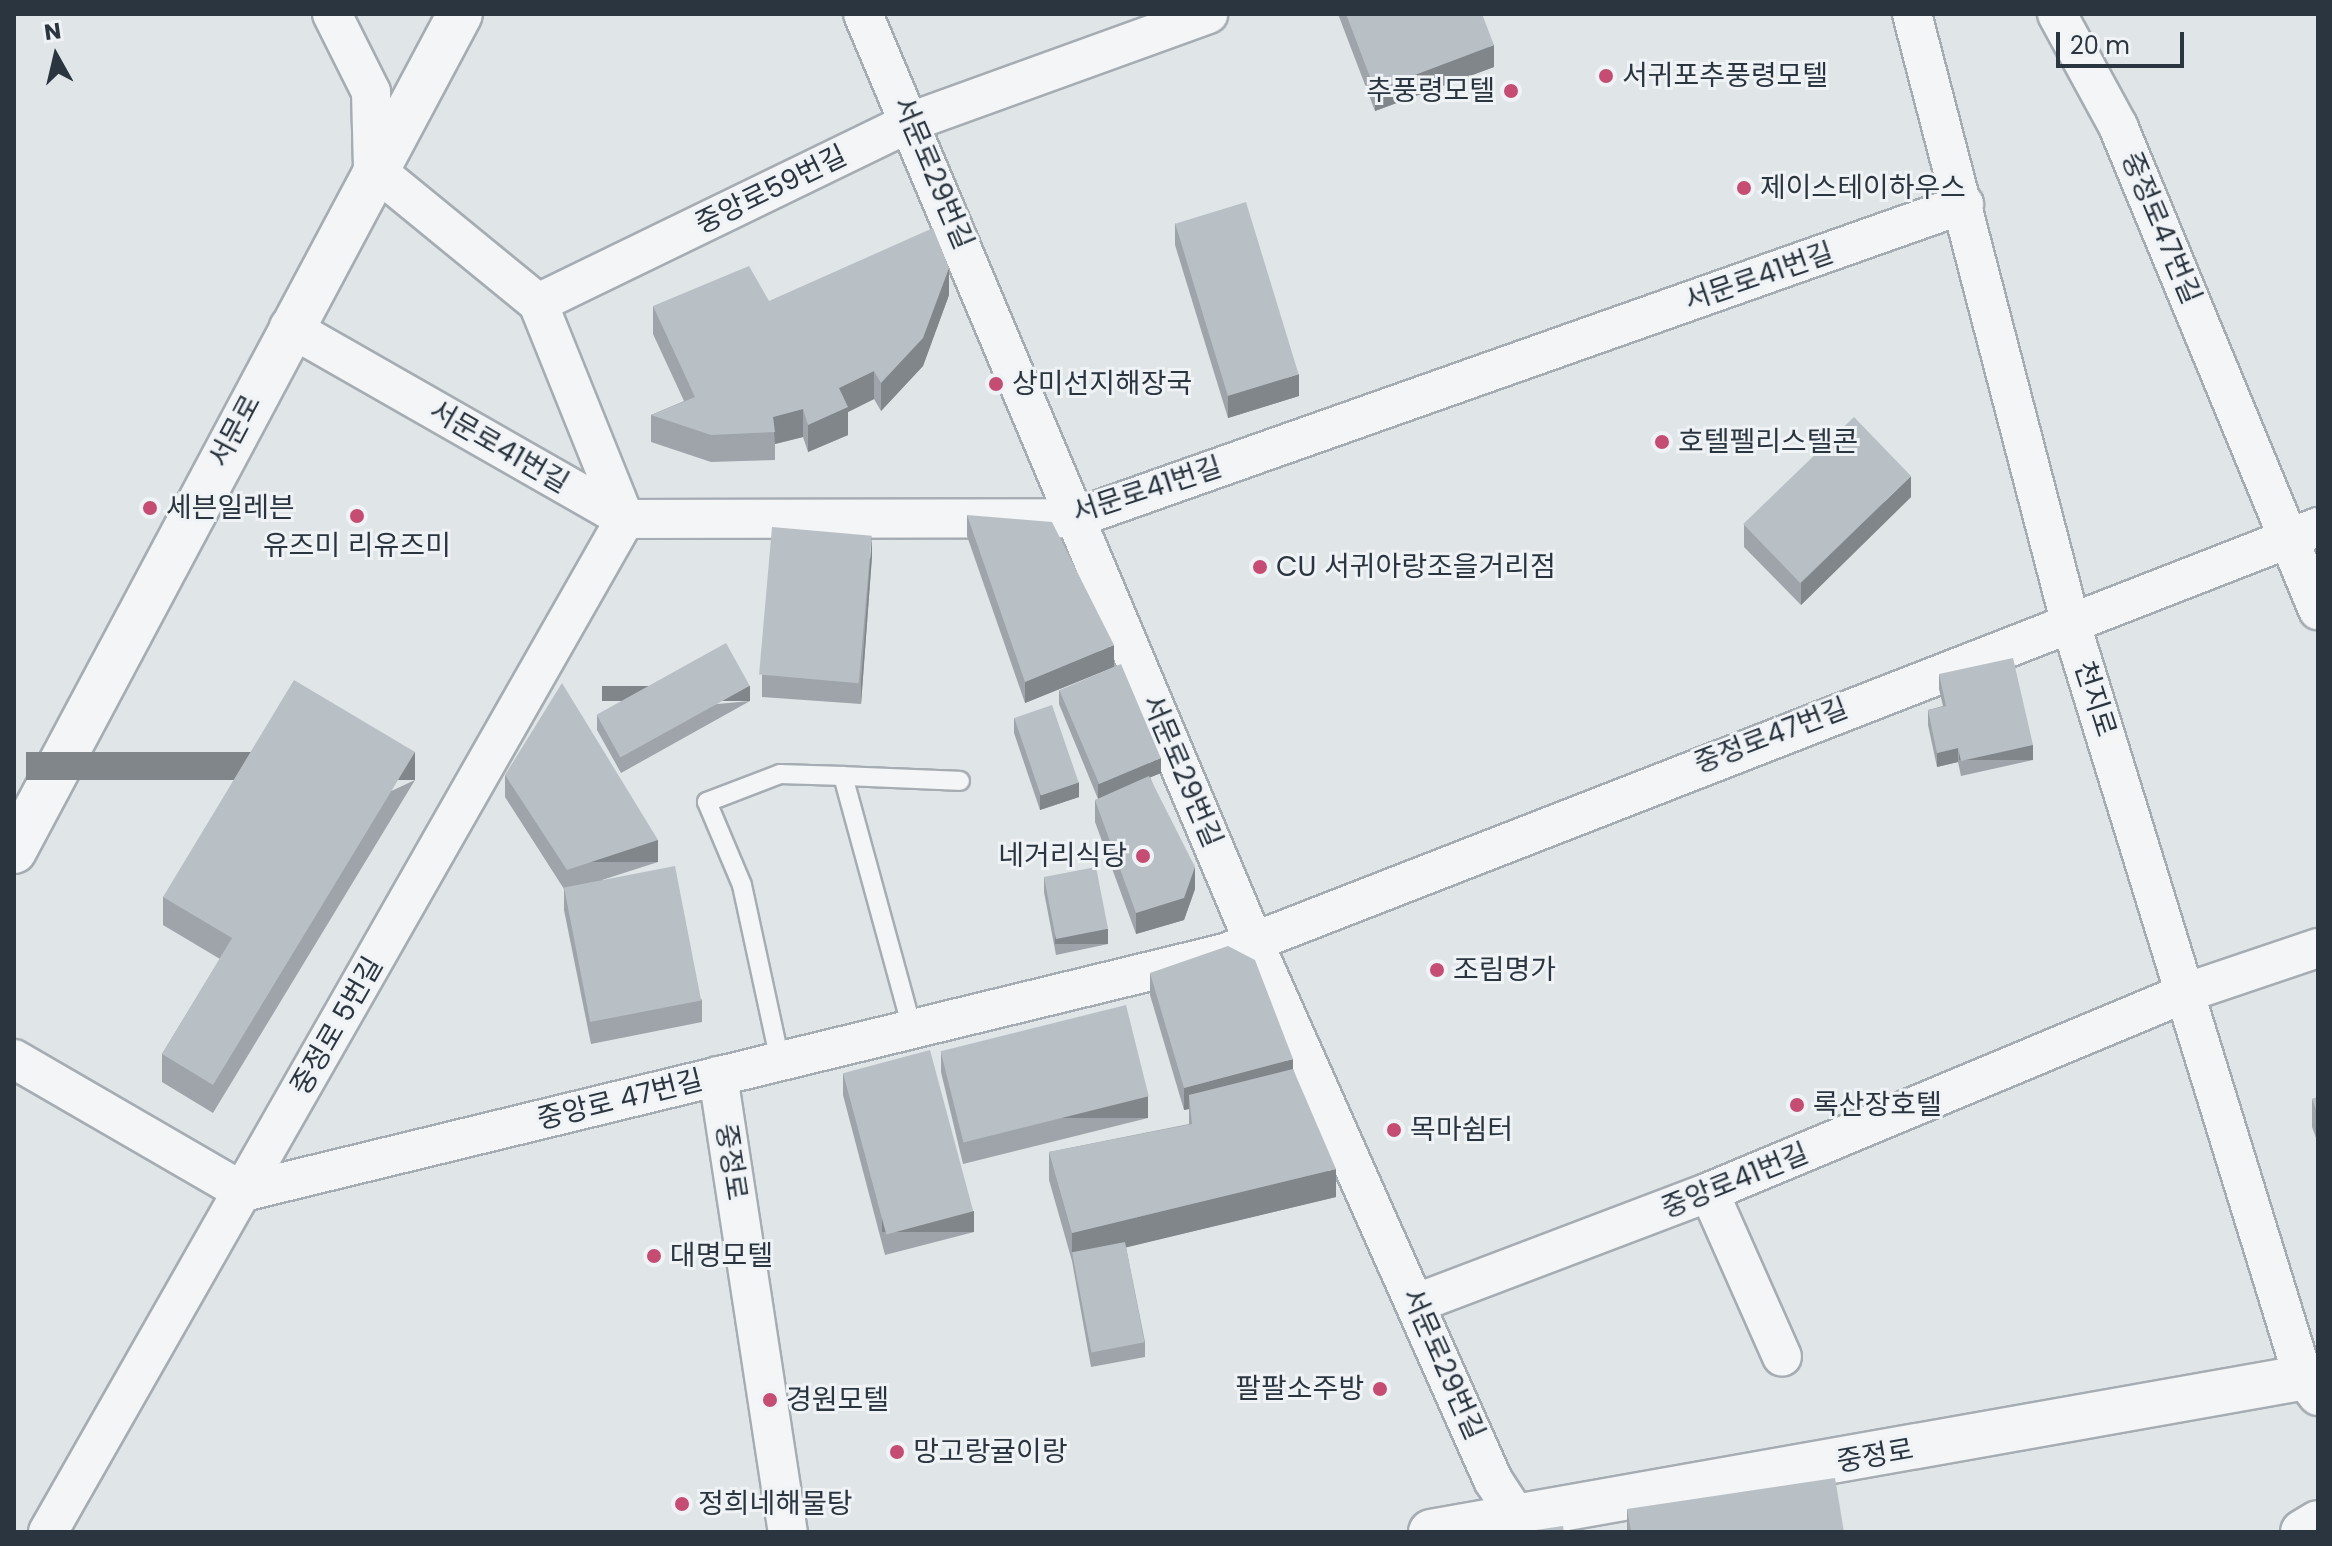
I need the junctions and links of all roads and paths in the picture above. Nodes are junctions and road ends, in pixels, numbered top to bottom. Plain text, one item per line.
1 (332, 14) edge
2 (460, 14) edge
3 (863, 14) edge
4 (1208, 14) edge
5 (1912, 14) edge
6 (2057, 14) edge
7 (913, 121) junction
8 (373, 168) junction
9 (1964, 204) junction
10 (538, 303) junction
11 (289, 327) junction
12 (1076, 518) junction
13 (625, 519) junction
14 (2305, 532) edge
15 (2318, 610) edge
16 (2070, 621) junction
17 (843, 776) junction
18 (960, 781) dead end
19 (14, 851) edge
20 (1254, 943) junction
21 (2318, 948) edge
22 (2188, 992) junction
23 (912, 1029) junction
24 (14, 1059) edge
25 (780, 1061) junction
26 (718, 1076) junction
27 (243, 1192) junction
28 (1709, 1192) junction
29 (1417, 1303) junction
30 (1782, 1357) dead end
31 (2313, 1383) edge
32 (1519, 1520) junction
33 (1583, 1521) edge
34 (48, 1532) edge
35 (788, 1532) edge
36 (1431, 1532) edge

1 - 8 street
2 - 8 street, 서문로
3 - 7 street, 서문로29번길
4 - 7 street, 중앙로59번길
5 - 9 street, 천지로
6 - 14 street, 중정로47번길
7 - 10 street, 중앙로59번길
7 - 12 street, 서문로29번길
8 - 10 street
8 - 11 street, 서문로
9 - 12 street, 서문로41번길
9 - 16 street, 천지로
10 - 13 street
11 - 13 street, 서문로41번길
11 - 19 street, 서문로
12 - 13 street, 서문로41번길
12 - 20 street, 서문로29번길
13 - 27 street, 중정로 5번길
14 - 15 street, 중정로47번길
14 - 16 street, 중정로47번길
16 - 20 street, 중정로47번길
16 - 22 street, 천지로
17 - 18 lane
17 - 23 lane
17 - 25 lane
20 - 23 street, 중앙로 47번길
20 - 29 street, 서문로29번길
21 - 22 street, 중앙로41번길
22 - 28 street, 중앙로41번길
22 - 31 street, 천지로
23 - 25 street, 중앙로 47번길
24 - 27 street
25 - 26 street, 중앙로 47번길
26 - 27 street, 중앙로 47번길
26 - 35 street, 중정로
27 - 34 street, 중정로 5번길
28 - 29 street, 중앙로41번길
28 - 30 street
29 - 32 street, 서문로29번길
31 - 33 street, 중정로
32 - 33 street, 중정로
32 - 36 street, 중정로

